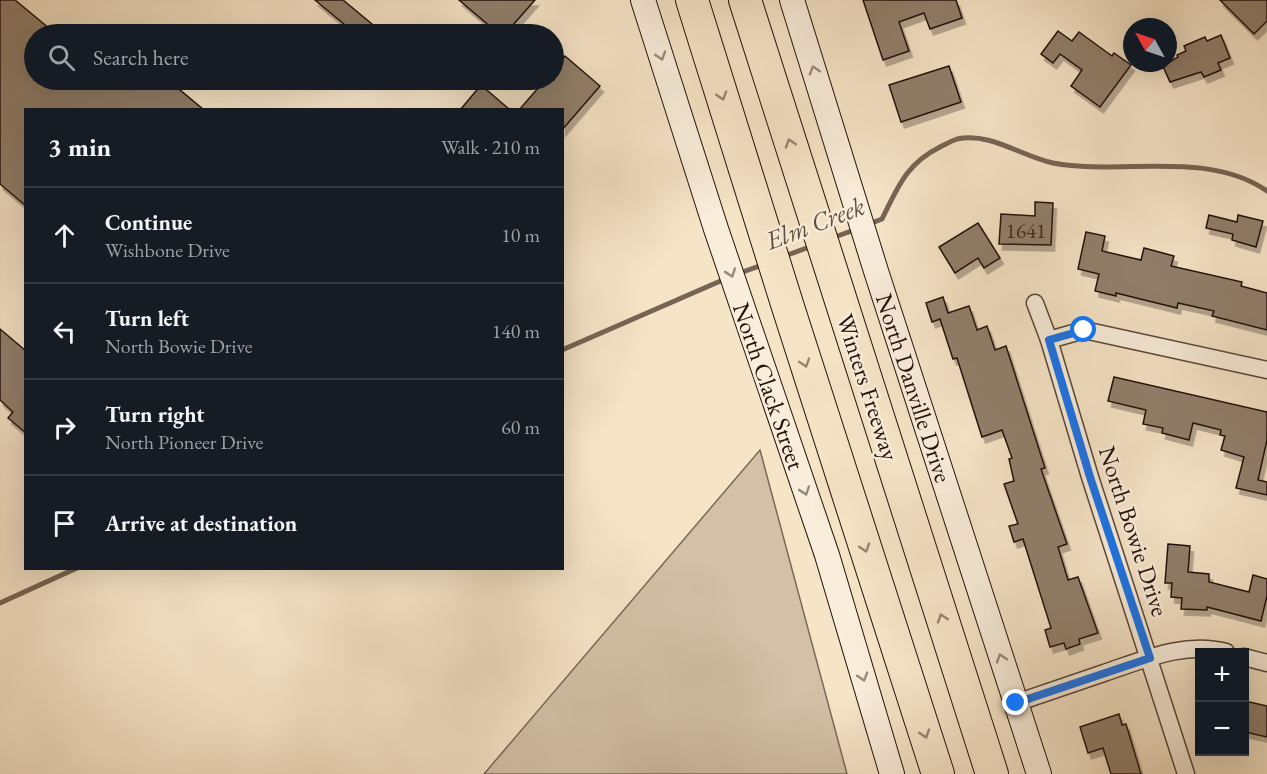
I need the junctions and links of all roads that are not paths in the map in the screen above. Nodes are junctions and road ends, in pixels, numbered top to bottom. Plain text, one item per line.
1 (643, 0) edge
2 (692, 0) edge
3 (745, 0) edge
4 (792, 0) edge
5 (1035, 303) dead end
6 (1049, 340) junction
7 (1267, 370) edge
8 (1195, 650) edge
9 (1150, 658) junction
10 (1249, 658) edge
11 (1267, 663) edge
12 (1016, 703) junction
13 (892, 774) edge
14 (938, 774) edge
15 (992, 774) edge
16 (1039, 774) edge
17 (1186, 774) edge

1 -> 13 main road, North Clack Street
2 -> 14 highway
15 -> 3 highway, Winters Freeway
12 -> 4 main road, North Danville Drive
5 - 6 street, North Bowie Drive
6 - 7 street
6 - 9 street, North Bowie Drive
8 - 9 street
9 - 12 street
9 - 17 street, North Bowie Drive
10 - 11 street
12 - 16 main road, North Danville Drive

